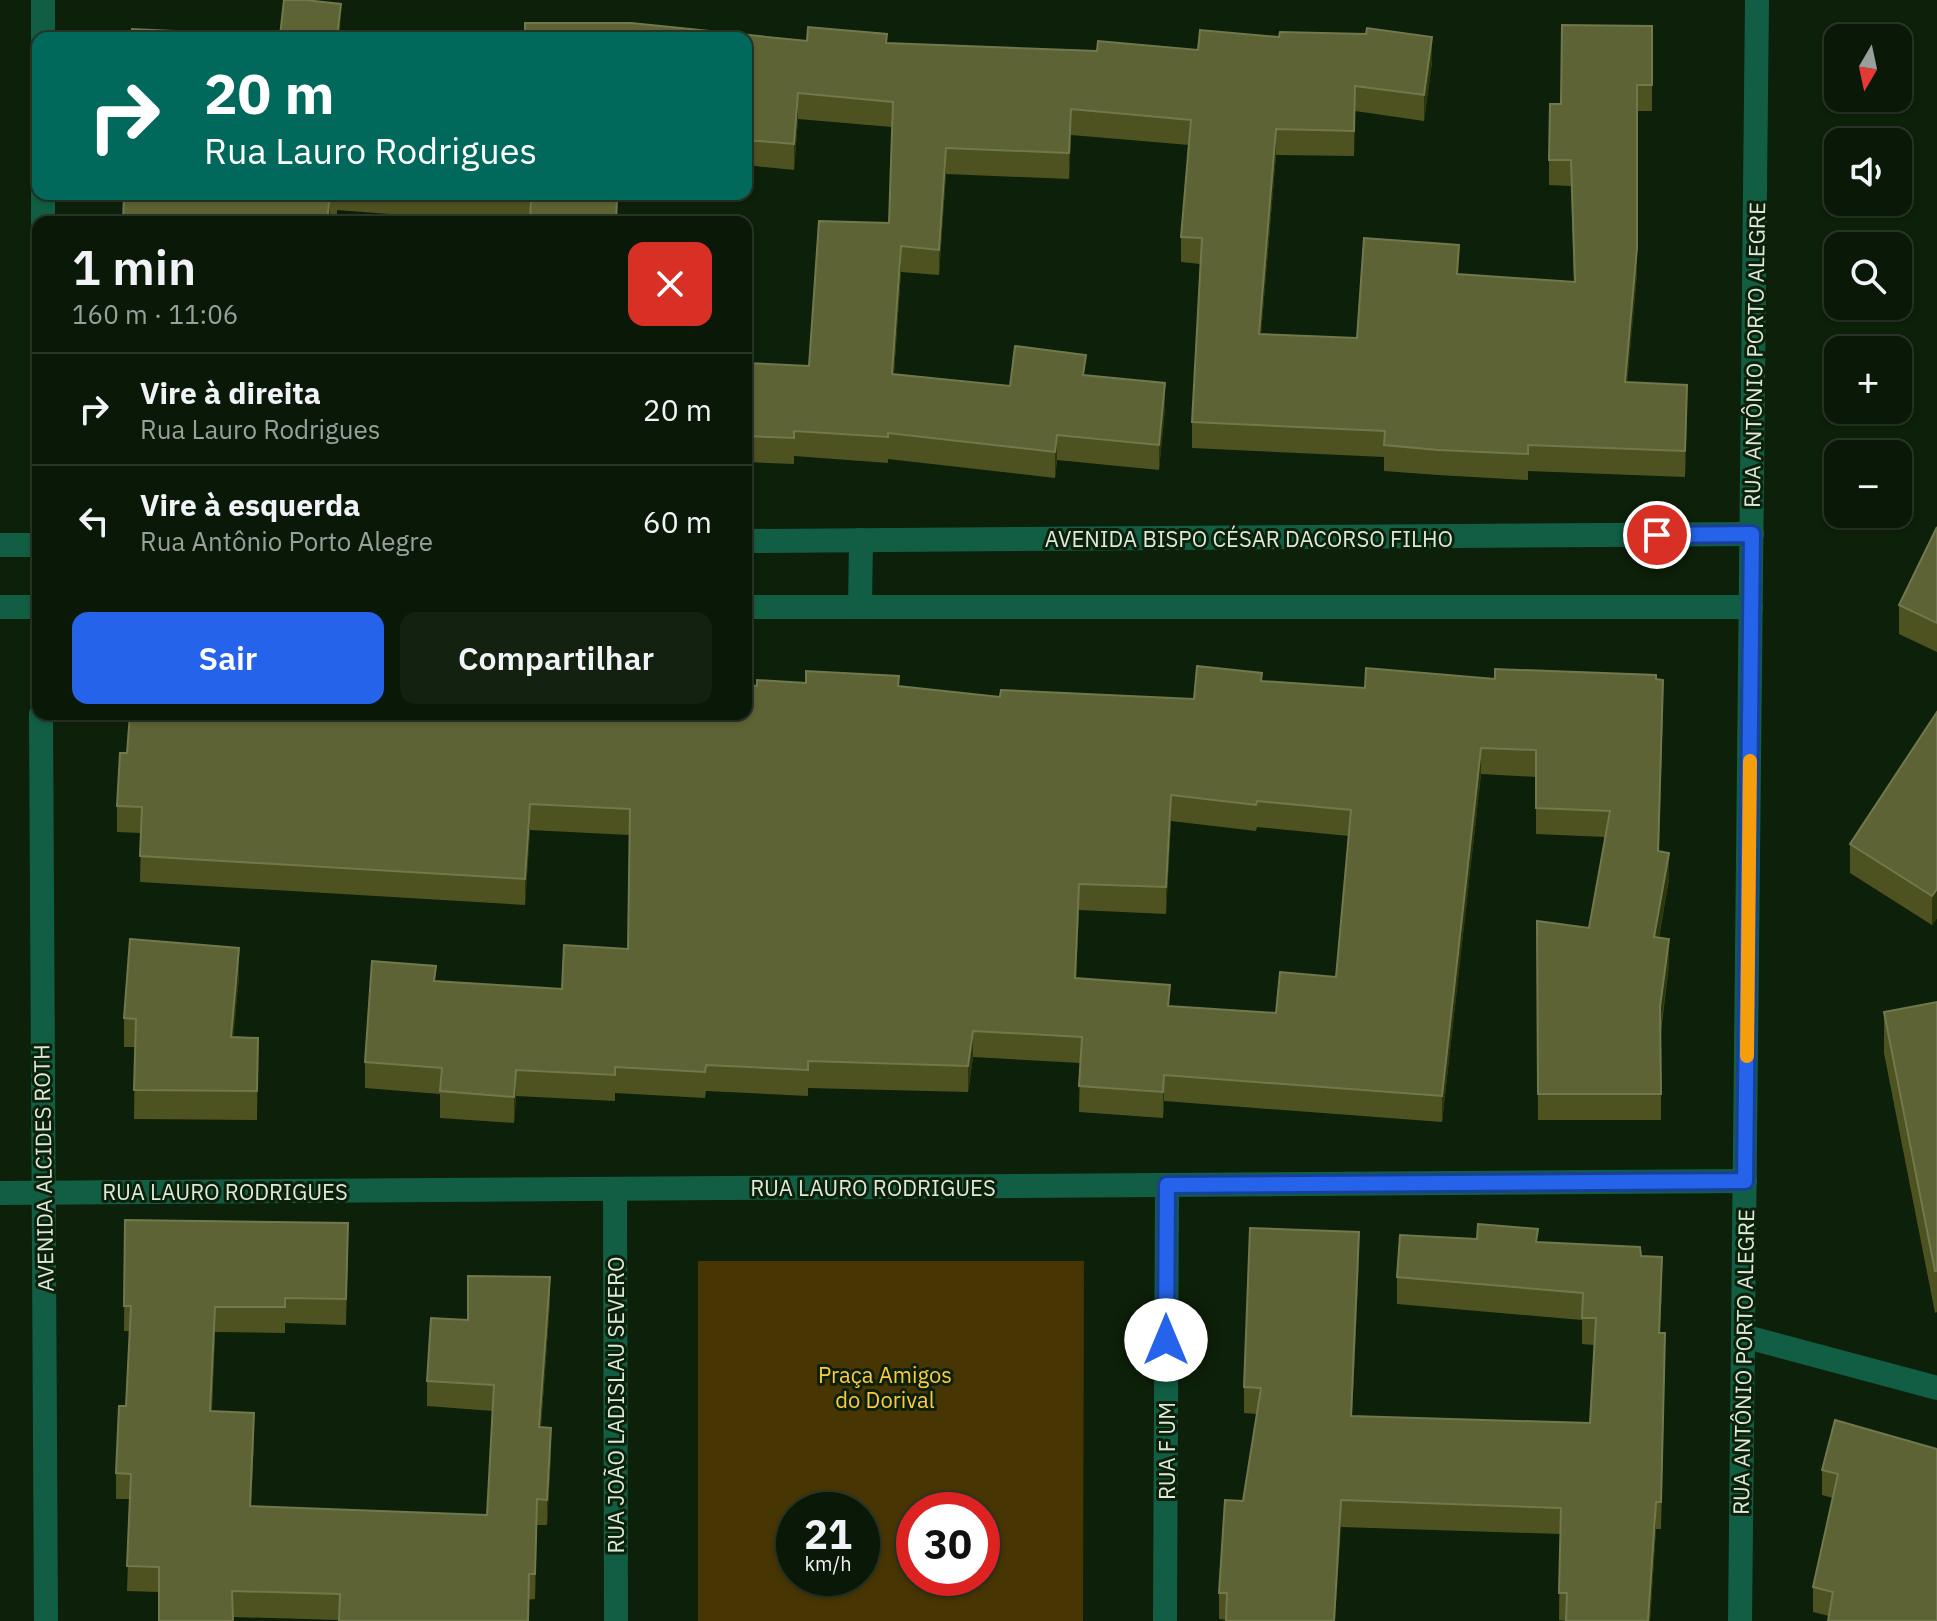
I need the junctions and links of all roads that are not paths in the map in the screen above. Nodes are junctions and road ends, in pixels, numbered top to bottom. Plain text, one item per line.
1 (43, 0) edge
2 (1757, 0) edge
3 (43, 32) edge
4 (1752, 534) junction
5 (861, 540) junction
6 (752, 541) edge
7 (0, 545) edge
8 (32, 545) edge
9 (0, 607) edge
10 (32, 607) edge
11 (752, 607) edge
12 (860, 607) junction
13 (1751, 607) junction
14 (41, 720) edge
15 (1745, 1181) junction
16 (1167, 1185) junction
17 (615, 1189) junction
18 (43, 1192) junction
19 (0, 1193) edge
20 (1743, 1336) junction
21 (1937, 1388) edge
22 (46, 1621) edge
23 (616, 1621) edge
24 (1165, 1621) edge
25 (1740, 1621) edge

1 - 3 street
2 - 4 street, RUA ANTÔNIO PORTO ALEGRE
4 - 5 street, AVENIDA BISPO CÉSAR DACORSO FILHO
4 - 13 street, RUA ANTÔNIO PORTO ALEGRE
5 - 6 street, AVENIDA BISPO CÉSAR DACORSO FILHO
5 - 12 street
7 - 8 street
9 - 10 street
11 - 12 street
12 - 13 street
13 - 15 street, RUA ANTÔNIO PORTO ALEGRE
14 - 18 street, AVENIDA ALCIDES ROTH
15 - 16 street, RUA LAURO RODRIGUES
15 - 20 street, RUA ANTÔNIO PORTO ALEGRE
16 - 17 street, RUA LAURO RODRIGUES
16 - 24 street, RUA F UM
17 - 18 street, RUA LAURO RODRIGUES
17 - 23 street, RUA JOÃO LADISLAU SEVERO
18 - 19 street, RUA LAURO RODRIGUES
18 - 22 street, AVENIDA ALCIDES ROTH
20 - 21 street
20 - 25 street, RUA ANTÔNIO PORTO ALEGRE

